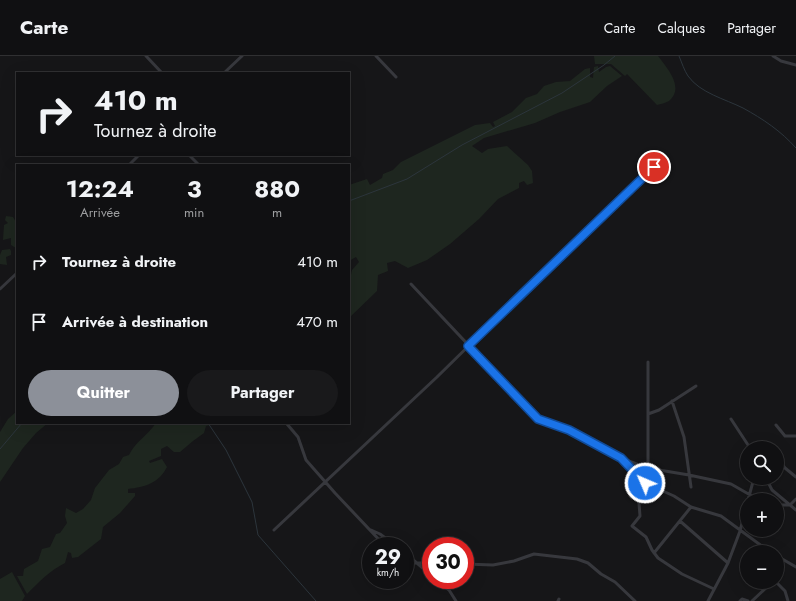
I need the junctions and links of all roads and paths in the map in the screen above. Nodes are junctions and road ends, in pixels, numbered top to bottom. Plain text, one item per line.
1 (146, 56) edge
2 (242, 56) edge
3 (376, 56) edge
4 (773, 56) edge
5 (796, 65) edge
6 (161, 72) edge
7 (225, 72) edge
8 (396, 77) dead end
9 (138, 156) edge
10 (191, 156) edge
11 (130, 164) edge
12 (198, 164) edge
13 (654, 167) dead end
14 (16, 274) edge
15 (411, 284) dead end
16 (0, 289) edge
17 (468, 346) junction
18 (648, 362) dead end
19 (696, 386) dead end
20 (672, 401) junction
21 (648, 414) junction
22 (731, 419) dead end
23 (287, 424) dead end
24 (776, 425) dead end
25 (796, 436) edge
26 (745, 441) edge
27 (621, 458) junction
28 (784, 466) edge
29 (647, 468) junction
30 (689, 475) junction
31 (796, 477) edge
32 (325, 482) junction
33 (645, 483) junction
34 (770, 485) edge
35 (691, 487) dead end
36 (748, 493) edge
37 (796, 499) edge
38 (784, 506) edge
39 (790, 506) junction
40 (691, 507) junction
41 (796, 510) edge
42 (680, 521) junction
43 (274, 530) dead end
44 (370, 530) junction
45 (740, 531) joint
46 (376, 537) edge
47 (384, 537) edge
48 (749, 537) edge
49 (760, 545) edge
50 (654, 553) junction
51 (414, 560) edge
52 (784, 560) edge
53 (417, 563) junction
54 (422, 563) edge
55 (728, 563) junction
56 (474, 564) edge
57 (422, 567) edge
58 (796, 567) edge
59 (448, 589) edge
60 (714, 589) junction
61 (765, 589) edge
62 (783, 589) edge
63 (456, 601) edge
64 (635, 601) edge
65 (708, 601) edge
66 (740, 601) edge
67 (748, 601) edge
68 (752, 601) edge
69 (788, 601) edge

1 - 6 street
2 - 7 street
3 - 8 street
4 - 5 street
9 - 11 street
10 - 12 street
13 - 17 street
14 - 16 street
15 - 17 street
17 - 27 street
17 - 32 street
18 - 21 street
19 - 20 street
20 - 21 street
20 - 30 street
21 - 29 street
22 - 26 street
23 - 32 street
24 - 25 street
27 - 29 street
27 - 33 street
28 - 31 street
29 - 30 street
29 - 33 street
30 - 35 street
30 - 36 street
32 - 43 street
32 - 44 street
33 - 40 street
33 - 50 street
34 - 39 street
37 - 39 street
38 - 39 street
39 - 41 street
40 - 42 street
40 - 45 street
42 - 50 street
42 - 55 street
44 - 46 street
44 - 47 street
45 - 55 street
48 - 49 street
50 - 60 street
51 - 53 street
52 - 58 street
53 - 54 street
53 - 57 street
55 - 60 street
56 - 64 street
59 - 63 street
60 - 65 street
61 - 68 street
62 - 69 street
66 - 67 street

